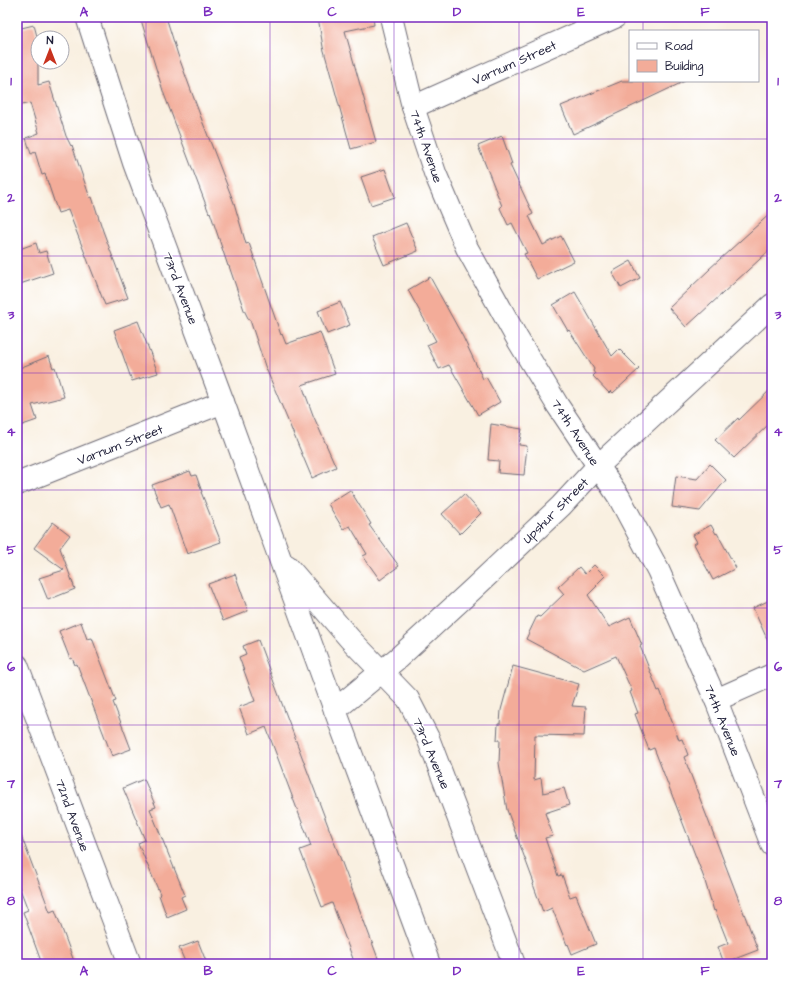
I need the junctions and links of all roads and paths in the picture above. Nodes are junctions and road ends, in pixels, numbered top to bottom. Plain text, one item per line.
1 (87, 17) edge
2 (391, 17) edge
3 (615, 17) edge
4 (413, 107) junction
5 (772, 305) edge
6 (223, 402) junction
7 (598, 466) junction
8 (17, 484) edge
9 (280, 558) junction
10 (17, 665) edge
11 (382, 671) junction
12 (772, 675) edge
13 (716, 700) junction
14 (335, 710) junction
15 (772, 845) edge
16 (130, 964) edge
17 (429, 964) edge
18 (514, 964) edge

1 - 6 street, 73rd Avenue
2 - 4 street, 74th Avenue
3 - 4 street, Varnum Street
4 - 7 street, 74th Avenue
5 - 7 street, Upshur Street
6 - 8 street, Varnum Street
6 - 9 street, 73rd Avenue
7 - 11 street, Upshur Street
7 - 13 street, 74th Avenue
9 - 11 street, 73rd Avenue
9 - 14 street, 73rd Avenue
10 - 16 street, 72nd Avenue
11 - 14 street, Upshur Street
11 - 18 street, 73rd Avenue
12 - 13 street
13 - 15 street, 74th Avenue
14 - 17 street, 73rd Avenue

